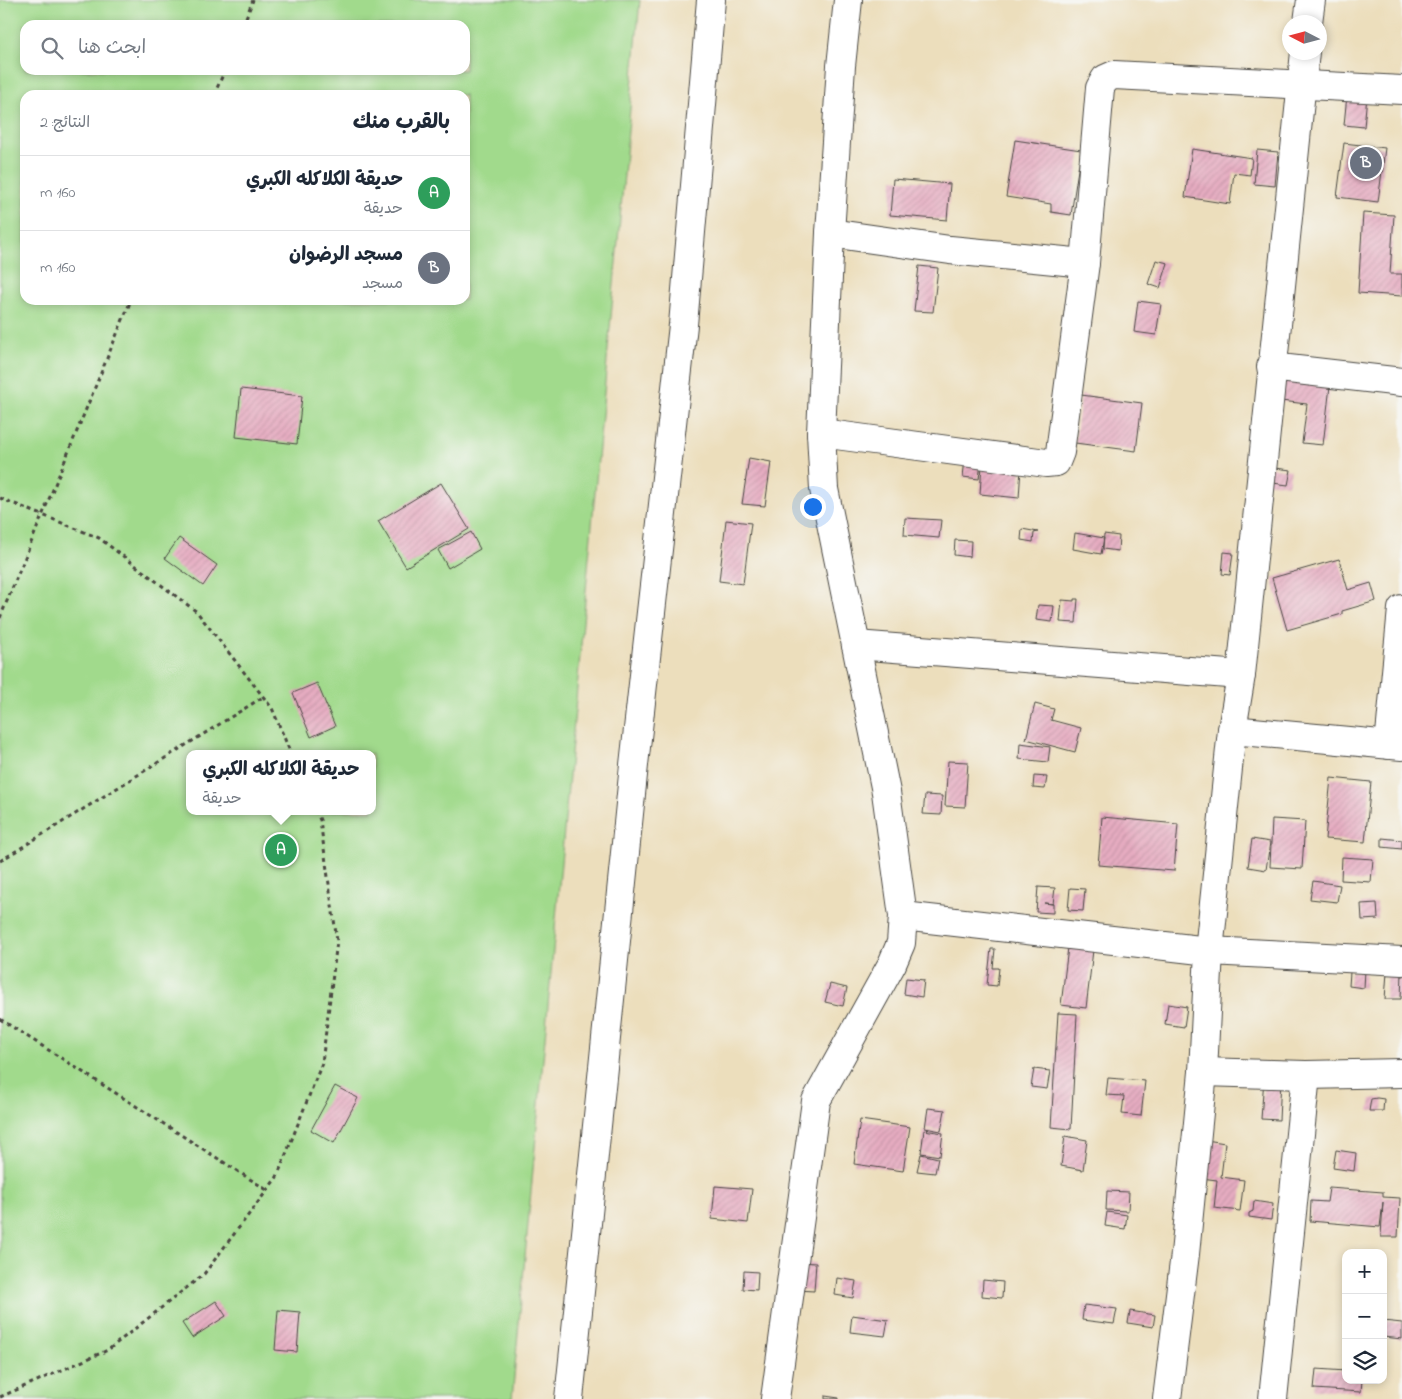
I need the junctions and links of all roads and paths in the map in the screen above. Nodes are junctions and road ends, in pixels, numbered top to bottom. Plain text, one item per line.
1 (253, 0) edge
2 (711, 0) edge
3 (848, 0) edge
4 (1311, 0) edge
5 (1309, 15) edge
6 (245, 20) edge
7 (1304, 60) edge
8 (222, 75) edge
9 (1302, 83) junction
10 (216, 90) edge
11 (1402, 90) edge
12 (830, 233) junction
13 (1085, 263) junction
14 (129, 305) edge
15 (1271, 367) junction
16 (1402, 382) edge
17 (821, 433) junction
18 (0, 498) edge
19 (43, 516) junction
20 (1402, 609) edge
21 (0, 618) edge
22 (856, 645) junction
23 (1241, 675) junction
24 (263, 697) junction
25 (1232, 730) junction
26 (1395, 745) edge
27 (289, 750) edge
28 (318, 815) edge
29 (0, 861) edge
30 (903, 916) junction
31 (1209, 951) junction
32 (1402, 961) edge
33 (0, 1019) edge
34 (1203, 1072) junction
35 (1402, 1073) edge
36 (1306, 1075) junction
37 (267, 1190) junction
38 (0, 1397) edge
39 (569, 1399) edge
40 (775, 1399) edge
41 (1167, 1399) edge
42 (1273, 1399) edge

1 - 6 path
2 - 39 street
3 - 12 street
4 - 5 street
7 - 9 street
8 - 10 path
9 - 11 street
9 - 13 street
9 - 15 street
12 - 13 street
12 - 17 street
13 - 17 street
14 - 19 path
15 - 16 street
15 - 23 street
17 - 22 street
18 - 19 path
19 - 21 path
19 - 24 path
20 - 26 street
22 - 23 street
22 - 30 street
23 - 25 street
24 - 27 path
24 - 29 path
25 - 26 street
25 - 31 street
28 - 37 path
30 - 31 street
30 - 40 street
31 - 32 street
31 - 34 street
33 - 37 path
34 - 36 street
34 - 41 street
35 - 36 street
36 - 42 street
37 - 38 path

